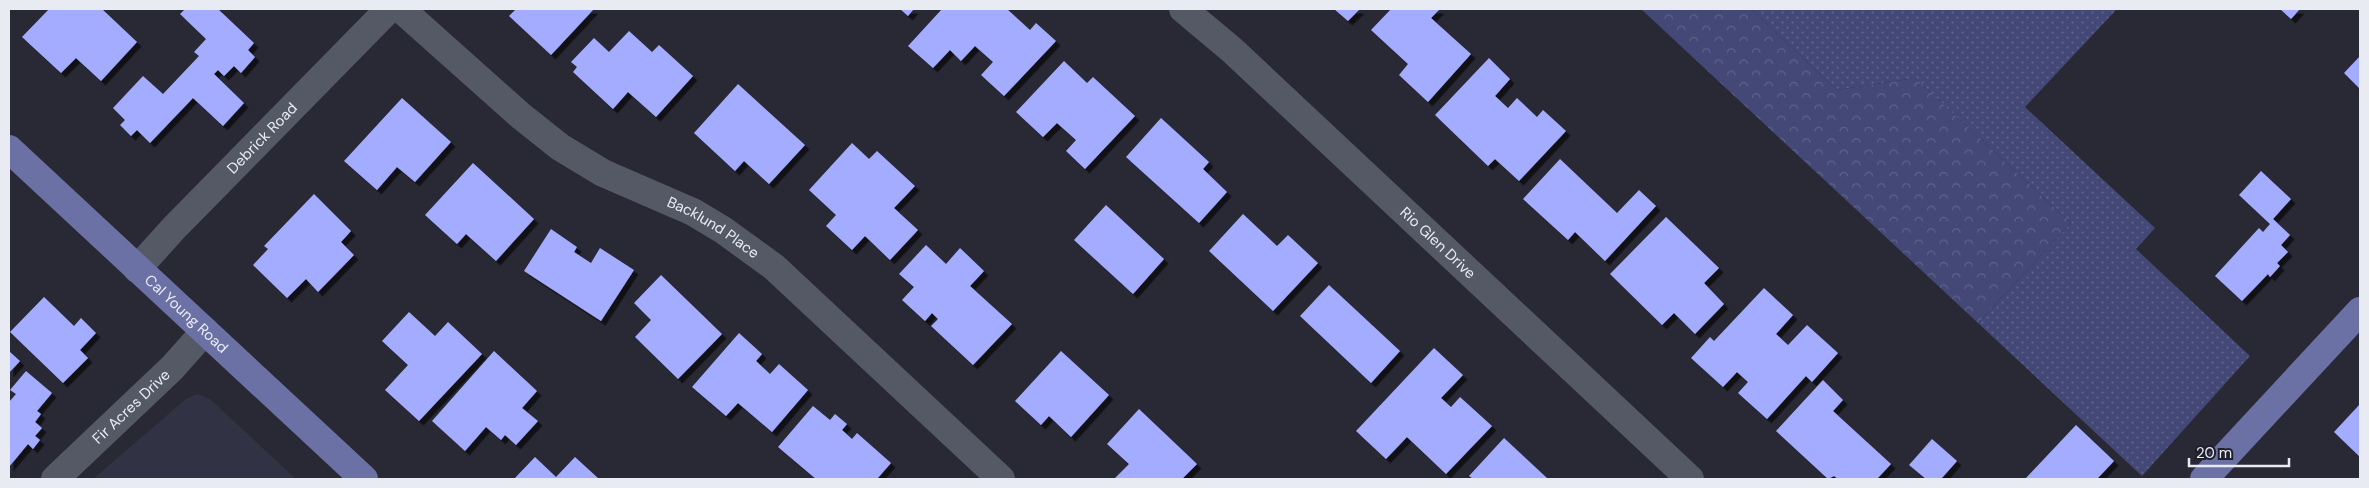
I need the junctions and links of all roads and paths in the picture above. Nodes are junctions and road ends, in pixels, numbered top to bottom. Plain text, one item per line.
1 (389, 9) edge
2 (401, 9) edge
3 (1184, 9) edge
4 (9, 149) edge
5 (137, 269) junction
6 (2360, 311) edge
7 (205, 331) junction
8 (55, 479) edge
9 (364, 479) edge
10 (1000, 479) edge
11 (1690, 479) edge
12 (2204, 479) edge

1 - 5 street, Debrick Road
2 - 10 street, Backlund Place
3 - 11 street, Rio Glen Drive
4 - 5 main road, Cal Young Road
5 - 7 main road, Cal Young Road
6 - 12 main road
7 - 8 street, Fir Acres Drive
7 - 9 main road, Cal Young Road

